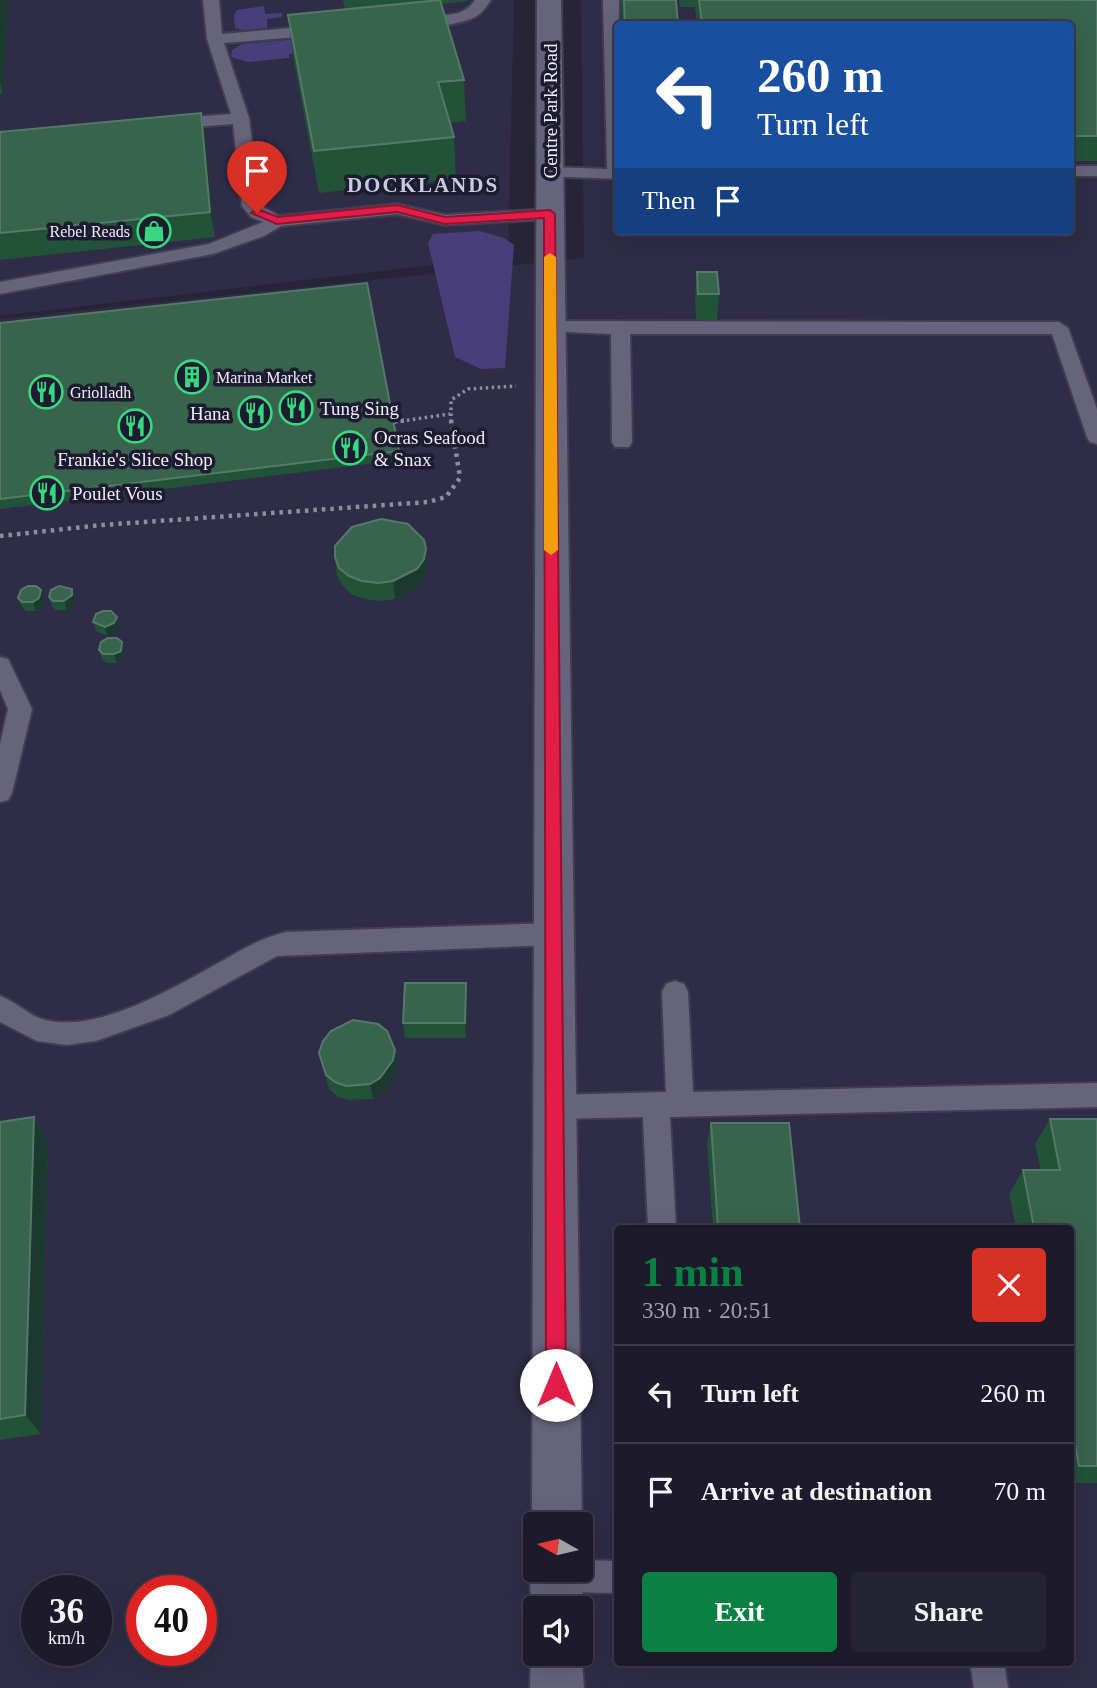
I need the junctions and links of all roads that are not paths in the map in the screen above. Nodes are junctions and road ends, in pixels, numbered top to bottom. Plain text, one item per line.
1 (211, 0) edge
2 (483, 0) edge
3 (549, 0) edge
4 (611, 0) edge
5 (403, 23) edge
6 (336, 29) edge
7 (215, 39) junction
8 (614, 87) edge
9 (241, 118) junction
10 (148, 126) edge
11 (1074, 171) edge
12 (1097, 171) edge
13 (550, 172) junction
14 (614, 174) edge
15 (550, 214) junction
16 (277, 221) junction
17 (0, 288) edge
18 (551, 327) junction
19 (620, 328) junction
20 (1097, 438) edge
21 (622, 442) dead end
22 (0, 665) edge
23 (0, 793) edge
24 (555, 934) junction
25 (675, 992) dead end
26 (0, 1007) edge
27 (1097, 1095) edge
28 (668, 1106) junction
29 (555, 1108) junction
30 (662, 1225) edge
31 (556, 1512) edge
32 (614, 1578) edge
33 (557, 1585) edge
34 (557, 1666) edge
35 (987, 1666) edge
36 (557, 1688) edge
37 (990, 1688) edge

1 - 7 lane
2 - 5 lane
3 - 13 street, Centre Park Road
4 - 8 lane
6 - 7 lane
7 - 9 lane
9 - 10 lane
9 - 16 lane
11 - 12 lane
13 - 14 lane
13 - 15 street, Centre Park Road
15 - 16 lane
15 - 18 street, Centre Park Road
16 - 17 lane
18 - 19 lane
18 - 24 street, Centre Park Road
19 - 20 lane
19 - 21 lane
22 - 23 lane
24 - 26 lane
24 - 29 street, Centre Park Road
25 - 28 lane
27 - 28 lane
28 - 29 lane
28 - 30 lane
29 - 31 street, Centre Park Road
32 - 33 lane
34 - 36 street
35 - 37 lane

